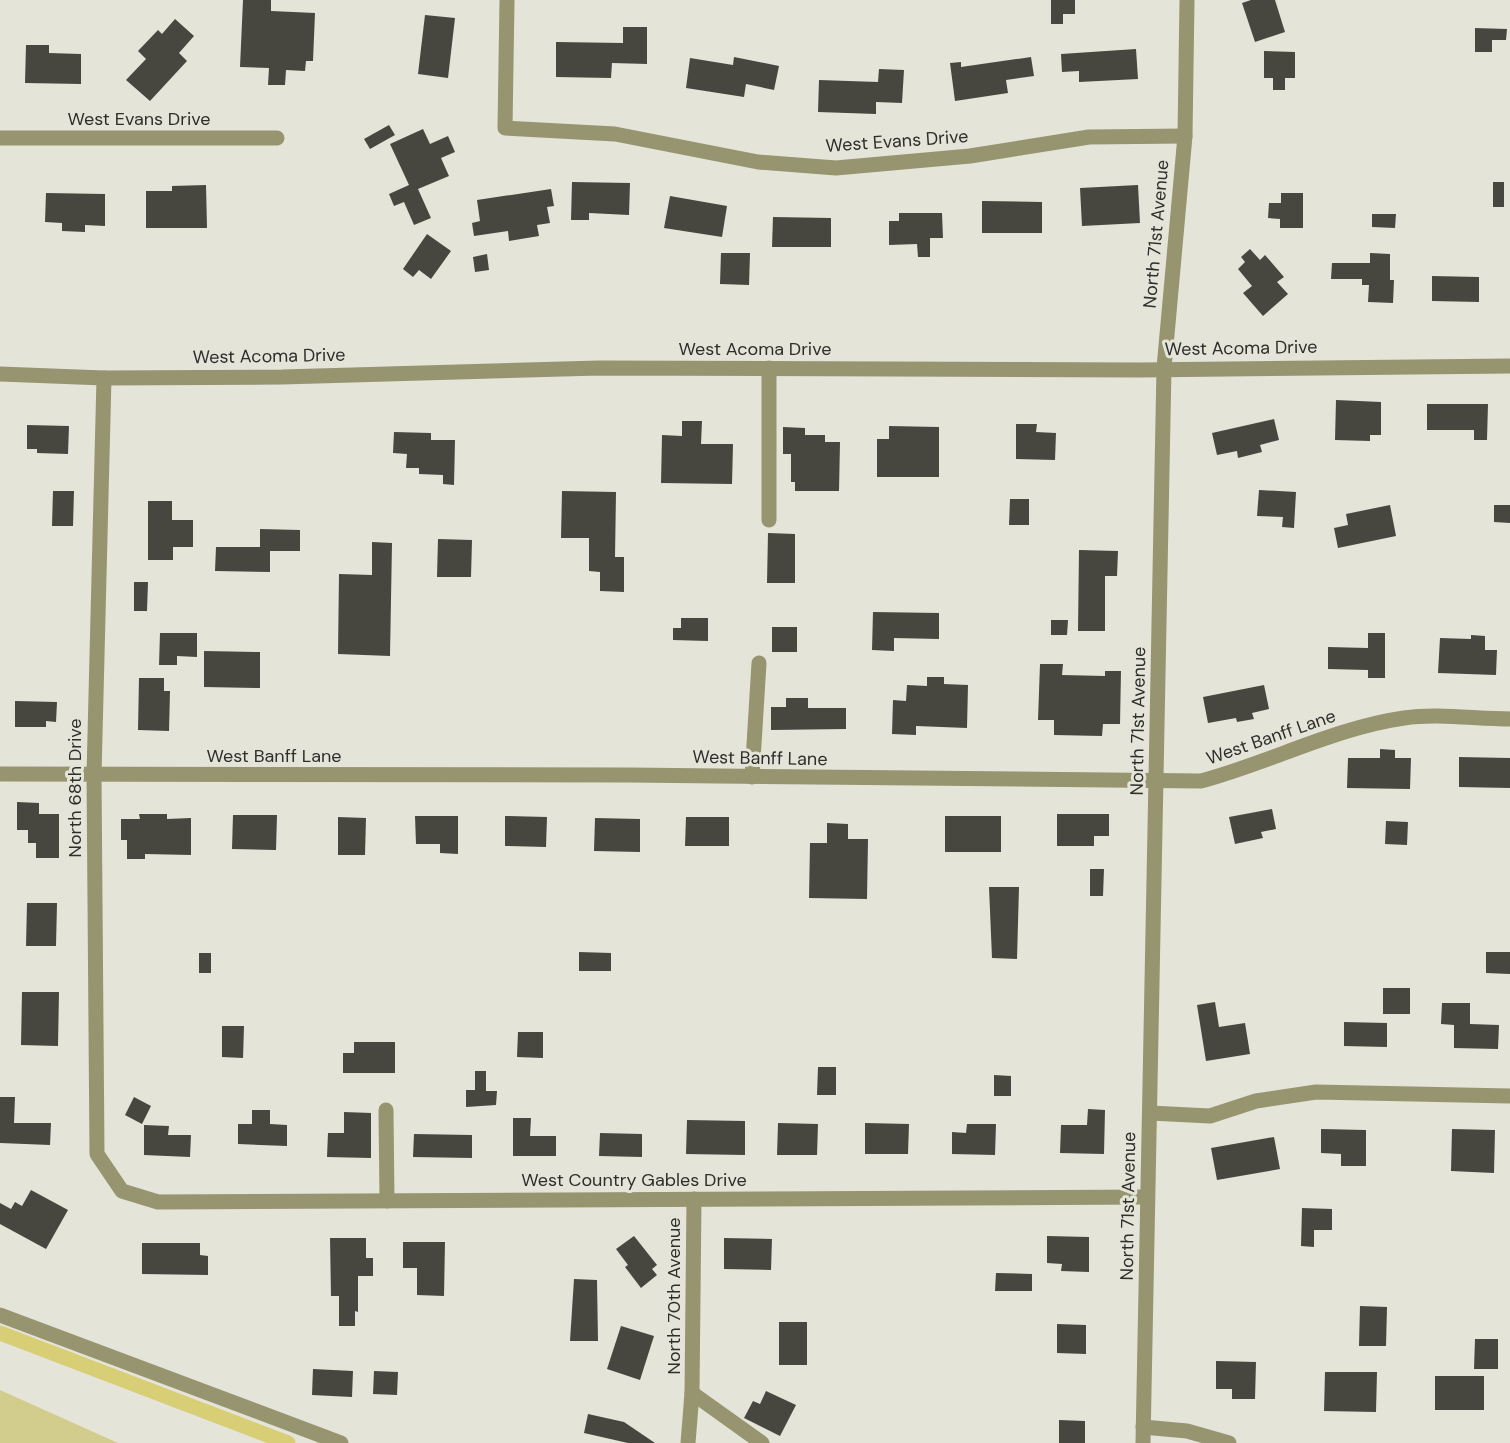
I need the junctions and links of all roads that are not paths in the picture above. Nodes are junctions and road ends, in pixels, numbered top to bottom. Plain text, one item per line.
1 (507, 0) edge
2 (1187, 0) edge
3 (1185, 136) junction
4 (0, 138) edge
5 (277, 138) dead end
6 (1510, 366) edge
7 (769, 368) junction
8 (1164, 368) junction
9 (0, 374) edge
10 (104, 378) junction
11 (769, 520) dead end
12 (759, 663) dead end
13 (1510, 719) edge
14 (0, 774) edge
15 (94, 775) junction
16 (752, 777) junction
17 (1157, 782) junction
18 (1510, 1096) edge
19 (386, 1110) dead end
20 (1150, 1113) junction
21 (122, 1191) joint
22 (1148, 1197) junction
23 (694, 1198) junction
24 (387, 1201) junction
25 (0, 1315) edge
26 (692, 1393) junction
27 (1143, 1427) junction
28 (341, 1443) edge
29 (688, 1443) edge
30 (762, 1443) edge
31 (1143, 1443) edge
32 (1229, 1443) edge

1 - 3 street, West Evans Drive
2 - 3 street, North 71st Avenue
3 - 8 street, North 71st Avenue
4 - 5 street, West Evans Drive
6 - 8 street, West Acoma Drive
7 - 8 street, West Acoma Drive
7 - 10 street, West Acoma Drive
7 - 11 street
8 - 17 street, North 71st Avenue
9 - 10 street, West Acoma Drive
10 - 15 street, North 68th Drive
12 - 16 street
13 - 17 street, West Banff Lane
14 - 15 street, West Banff Lane
15 - 16 street, West Banff Lane
15 - 21 street, North 68th Drive
16 - 17 street, West Banff Lane
17 - 20 street, North 71st Avenue
18 - 20 street
19 - 24 street
20 - 22 street, North 71st Avenue
21 - 24 street, West Country Gables Drive
22 - 23 street, West Country Gables Drive
22 - 27 street, North 71st Avenue
23 - 24 street, West Country Gables Drive
23 - 26 street, North 70th Avenue
25 - 28 street
26 - 29 street, North 70th Avenue
26 - 30 street
27 - 31 street, North 71st Avenue
27 - 32 street

